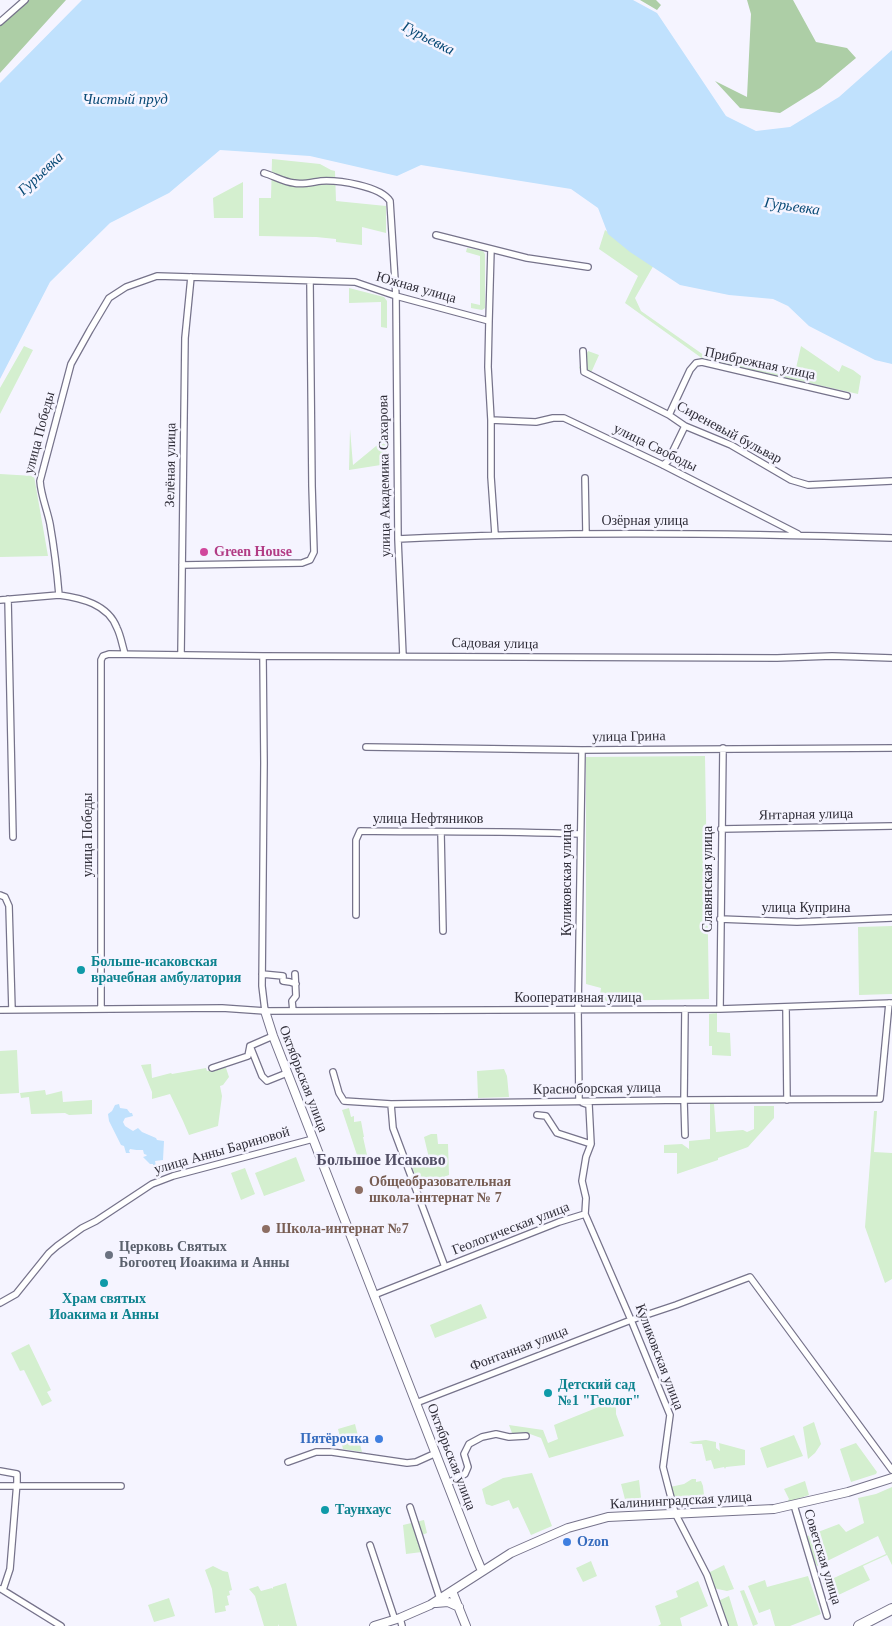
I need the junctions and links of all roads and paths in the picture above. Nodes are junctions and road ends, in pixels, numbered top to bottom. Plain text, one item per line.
1 (25, 0) edge
2 (0, 22) edge
3 (264, 173) dead end
4 (436, 235) dead end
5 (491, 249) junction
6 (588, 267) dead end
7 (191, 277) junction
8 (310, 282) junction
9 (126, 287) joint
10 (396, 296) junction
11 (489, 321) junction
12 (583, 351) dead end
13 (847, 396) dead end
14 (669, 415) junction
15 (491, 420) junction
16 (685, 426) junction
17 (663, 465) junction
18 (585, 478) dead end
19 (892, 481) edge
20 (586, 533) junction
21 (495, 534) junction
22 (800, 535) junction
23 (892, 538) edge
24 (398, 539) junction
25 (182, 565) junction
26 (59, 594) junction
27 (8, 599) junction
28 (0, 600) edge
29 (125, 654) junction
30 (181, 654) junction
31 (263, 656) junction
32 (403, 656) junction
33 (892, 658) edge
34 (101, 660) joint
35 (366, 747) dead end
36 (723, 748) junction
37 (892, 748) edge
38 (582, 750) junction
39 (892, 826) edge
40 (721, 830) junction
41 (441, 832) junction
42 (580, 834) junction
43 (13, 837) dead end
44 (0, 894) edge
45 (356, 915) dead end
46 (892, 918) edge
47 (720, 919) junction
48 (443, 931) dead end
49 (262, 974) junction
50 (296, 974) dead end
51 (296, 984) junction
52 (891, 1003) edge
53 (786, 1008) junction
54 (101, 1009) junction
55 (720, 1009) junction
56 (0, 1010) edge
57 (12, 1010) junction
58 (578, 1010) junction
59 (685, 1010) junction
60 (293, 1011) junction
61 (265, 1012) junction
62 (273, 1036) junction
63 (250, 1046) junction
64 (212, 1068) dead end
65 (333, 1072) dead end
66 (287, 1073) junction
67 (684, 1100) junction
68 (787, 1100) junction
69 (579, 1102) junction
70 (390, 1104) junction
71 (537, 1115) dead end
72 (685, 1134) dead end
73 (313, 1139) junction
74 (591, 1144) junction
75 (585, 1214) junction
76 (445, 1267) junction
77 (374, 1295) junction
78 (0, 1303) edge
79 (631, 1320) junction
80 (416, 1403) junction
81 (526, 1436) dead end
82 (436, 1453) junction
83 (288, 1462) dead end
84 (891, 1467) edge
85 (0, 1471) edge
86 (892, 1478) edge
87 (448, 1483) junction
88 (0, 1486) edge
89 (16, 1486) junction
90 (121, 1486) dead end
91 (794, 1505) junction
92 (410, 1507) dead end
93 (675, 1514) junction
94 (370, 1545) dead end
95 (482, 1570) junction
96 (1, 1589) edge
97 (452, 1591) junction
98 (440, 1599) junction
99 (430, 1605) junction
100 (459, 1607) junction
101 (892, 1609) edge
102 (827, 1616) dead end
103 (399, 1621) edge
104 (61, 1626) edge
105 (374, 1626) edge
106 (466, 1626) edge
107 (726, 1626) edge
108 (859, 1626) edge

1 - 2 street
3 - 10 street, улица Академика Сахарова
4 - 5 street
5 - 6 street
5 - 11 street
7 - 8 street, Южная улица
7 - 9 street, Южная улица
7 - 25 street, Зелёная улица
8 - 10 street, Южная улица
8 - 25 street
9 - 26 street, улица Победы
10 - 11 street, Южная улица
10 - 24 street, улица Академика Сахарова
11 - 15 street
12 - 14 street, Сиреневый бульвар
13 - 14 street, Прибрежная улица
14 - 16 street, Сиреневый бульвар
15 - 17 street, улица Свободы
15 - 21 street
16 - 17 street
16 - 19 street, Сиреневый бульвар
17 - 22 street, улица Свободы
18 - 20 street
20 - 21 street, Озёрная улица
20 - 22 street, Озёрная улица
21 - 24 street, Озёрная улица
22 - 23 street, Озёрная улица
24 - 32 street, улица Академика Сахарова
25 - 30 street, Зелёная улица
26 - 27 street
26 - 29 street
27 - 28 street
27 - 43 street
29 - 30 street, Садовая улица
29 - 34 street, Садовая улица
30 - 31 street, Садовая улица
31 - 32 street, Садовая улица
31 - 49 street, Октябрьская улица
32 - 33 street, Садовая улица
34 - 54 street, улица Победы
35 - 38 street, улица Грина
36 - 37 street, улица Грина
36 - 38 street, улица Грина
36 - 40 street, Славянская улица
38 - 42 street, Куликовская улица
39 - 40 street, Янтарная улица
40 - 47 street, Славянская улица
41 - 42 street, улица Нефтяников
41 - 45 street, улица Нефтяников
41 - 48 street
42 - 58 street, Куликовская улица
44 - 57 street
46 - 47 street, улица Куприна
47 - 55 street, Славянская улица
49 - 51 street
49 - 61 street, Октябрьская улица
50 - 51 street
51 - 60 street
52 - 53 street, Кооперативная улица
52 - 68 street, Красноборская улица
53 - 55 street, Кооперативная улица
53 - 68 street
54 - 57 street
54 - 61 street, Кооперативная улица
55 - 59 street, Кооперативная улица
56 - 57 street
58 - 59 street, Кооперативная улица
58 - 60 street, Кооперативная улица
58 - 69 street, Куликовская улица
59 - 67 street
60 - 61 street, Кооперативная улица
61 - 62 street, Октябрьская улица
62 - 63 street
62 - 66 street, Октябрьская улица
63 - 64 street
63 - 66 street
65 - 70 street, Красноборская улица
66 - 73 street, Октябрьская улица
67 - 68 street, Красноборская улица
67 - 69 street, Красноборская улица
67 - 72 street
69 - 70 street, Красноборская улица
69 - 74 street, Куликовская улица
70 - 76 street
71 - 74 street
73 - 77 street, Октябрьская улица
73 - 78 street, улица Анны Бариновой
74 - 75 street, Куликовская улица
75 - 76 street, Геологическая улица
75 - 79 street, Куликовская улица
76 - 77 street, Геологическая улица
77 - 80 street, Октябрьская улица
79 - 80 street, Фонтанная улица
79 - 84 street, Фонтанная улица
79 - 93 street, Куликовская улица
80 - 82 street, Октябрьская улица
81 - 87 street
82 - 83 street
82 - 87 street, Октябрьская улица
85 - 89 street
86 - 91 street, Калининградская улица
87 - 95 street, Октябрьская улица
88 - 89 street
89 - 90 street
89 - 96 street
91 - 93 street, Калининградская улица
91 - 102 street, Советская улица
92 - 98 street
93 - 95 street, Калининградская улица
93 - 107 street, Куликовская улица
94 - 103 street
95 - 97 street, Калининградская улица
96 - 104 street
97 - 98 street, Калининградская улица
97 - 100 street
98 - 99 street, Калининградская улица
99 - 100 street
99 - 103 street, Калининградская улица
100 - 106 street
101 - 108 highway
103 - 105 street, Калининградская улица

